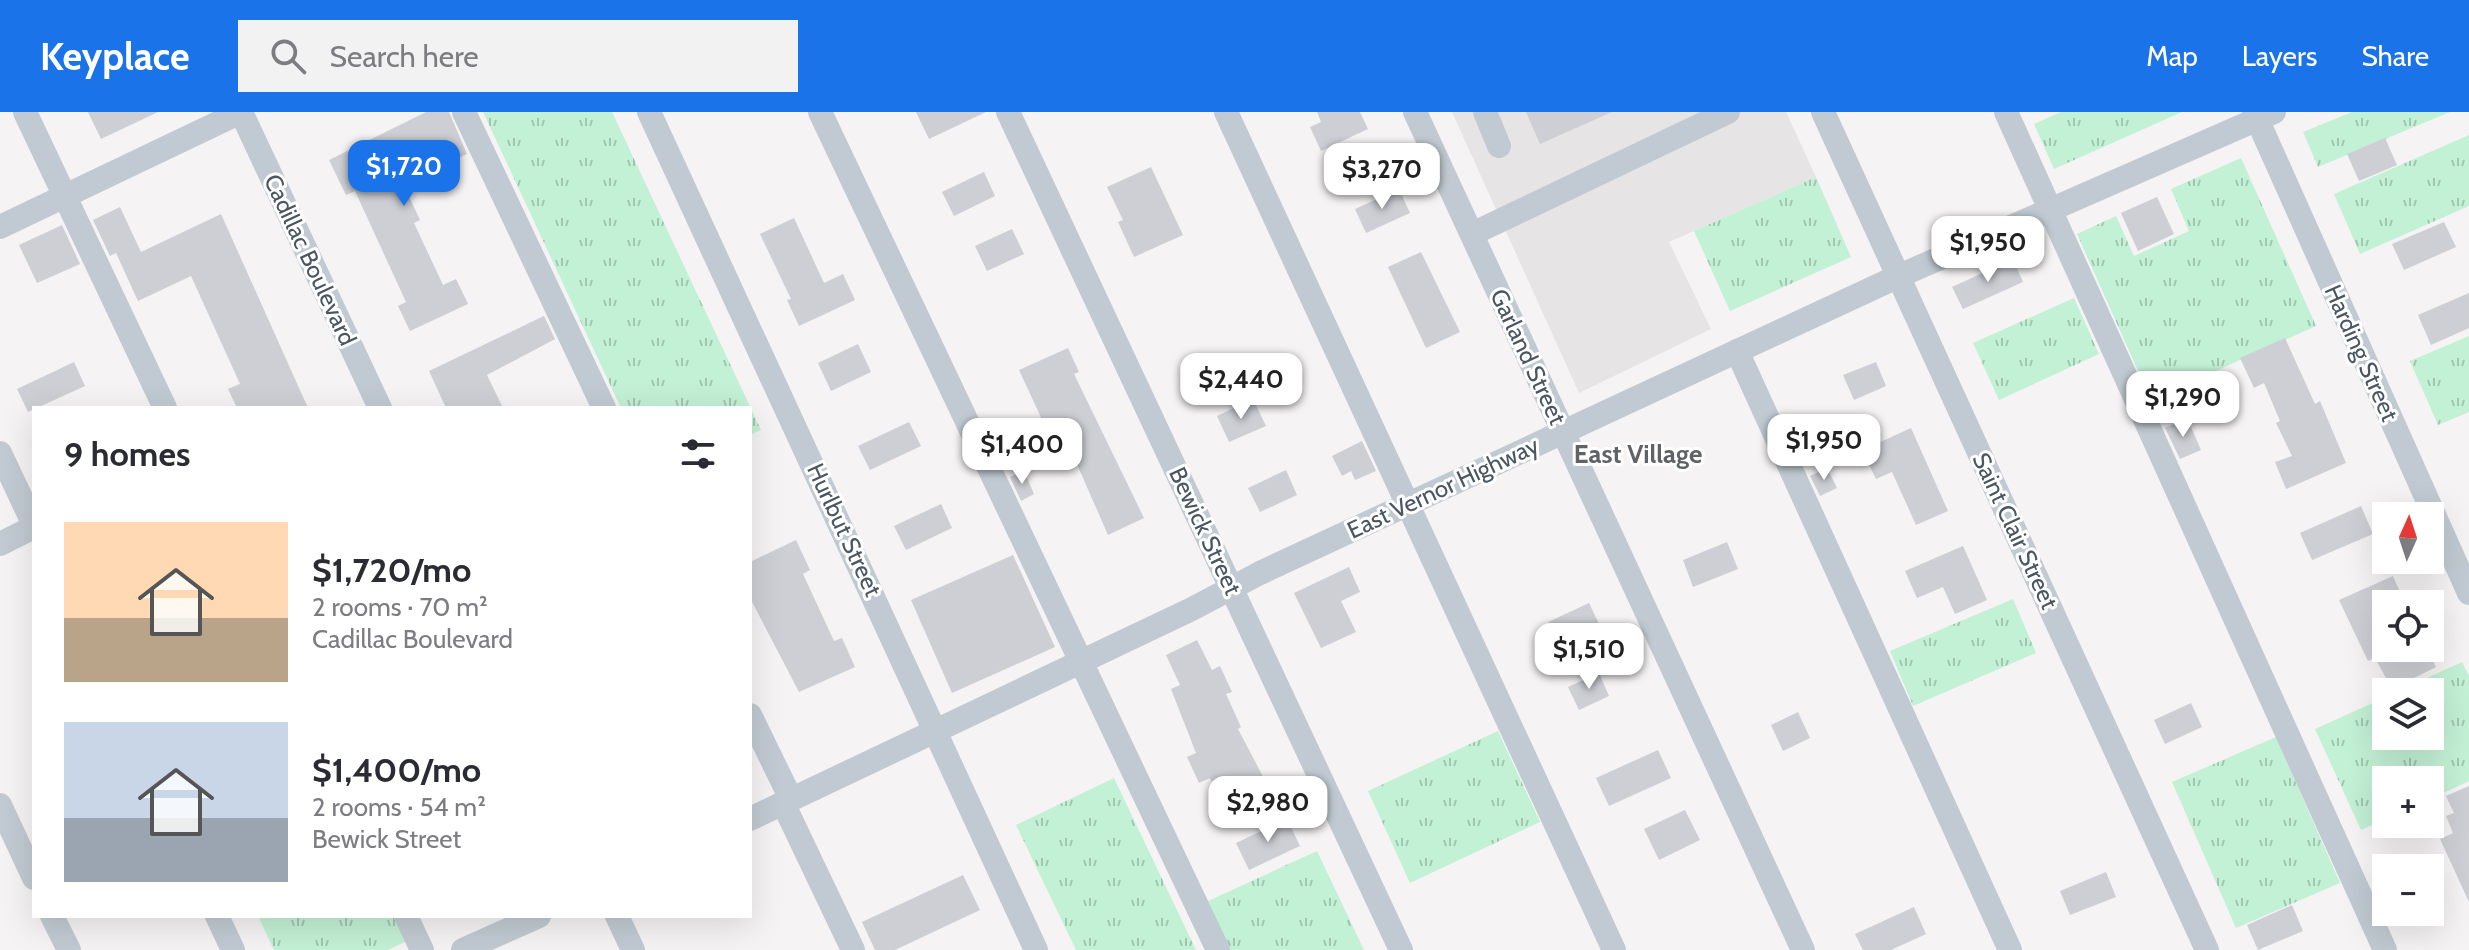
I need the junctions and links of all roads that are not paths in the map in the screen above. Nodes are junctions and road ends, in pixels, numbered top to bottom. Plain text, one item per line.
1 (25, 112) edge
2 (241, 112) edge
3 (464, 112) edge
4 (649, 112) edge
5 (820, 112) edge
6 (1008, 112) edge
7 (1226, 112) edge
8 (1415, 112) edge
9 (1485, 112) edge
10 (1728, 112) edge
11 (1823, 112) edge
12 (2006, 112) edge
13 (2261, 114) edge
14 (1499, 146) dead end
15 (64, 196) junction
16 (2049, 210) junction
17 (0, 227) edge
18 (1472, 234) junction
19 (1899, 276) junction
20 (1737, 351) junction
21 (164, 406) edge
22 (379, 406) edge
23 (603, 406) edge
24 (1563, 432) junction
25 (0, 453) edge
26 (1409, 503) junction
27 (32, 522) edge
28 (32, 527) edge
29 (0, 544) edge
30 (1231, 588) junction
31 (2469, 593) edge
32 (1080, 663) junction
33 (752, 720) edge
34 (934, 733) junction
35 (787, 801) junction
36 (0, 805) edge
37 (752, 818) edge
38 (9, 848) edge
39 (32, 876) edge
40 (53, 918) edge
41 (218, 918) edge
42 (407, 918) edge
43 (535, 918) edge
44 (618, 918) edge
45 (69, 950) edge
46 (233, 950) edge
47 (422, 950) edge
48 (463, 950) edge
49 (633, 950) edge
50 (853, 950) edge
51 (1036, 950) edge
52 (1218, 950) edge
53 (1401, 950) edge
54 (1614, 950) edge
55 (1803, 950) edge
56 (2010, 950) edge
57 (2207, 950) edge
58 (2385, 950) edge

1 - 15 street
2 - 15 street
2 - 22 street, Cadillac Boulevard
3 - 23 street
4 - 34 street, Hurlbut Street
5 - 32 street
6 - 30 street, Bewick Street
7 - 26 street
8 - 18 street, Garland Street
9 - 14 street
10 - 18 street
11 - 19 street, Saint Clair Street
12 - 16 street
13 - 16 street, East Vernor Highway
13 - 31 street, Harding Street
15 - 17 street
15 - 21 street
16 - 19 street, East Vernor Highway
16 - 58 street
18 - 24 street, Garland Street
19 - 20 street, East Vernor Highway
19 - 57 street, Saint Clair Street
20 - 24 street, East Vernor Highway
20 - 56 street
24 - 26 street, East Vernor Highway
24 - 55 street, Garland Street
25 - 27 street
26 - 30 street, East Vernor Highway
26 - 54 street
28 - 29 street
30 - 32 street, East Vernor Highway
30 - 53 street, Bewick Street
32 - 34 street, East Vernor Highway
32 - 52 street
33 - 35 street
34 - 35 street, East Vernor Highway
34 - 51 street, Hurlbut Street
35 - 37 street, East Vernor Highway
35 - 50 street
36 - 38 street
38 - 39 street
40 - 45 street
41 - 46 street
42 - 47 street
43 - 48 street
44 - 49 street

